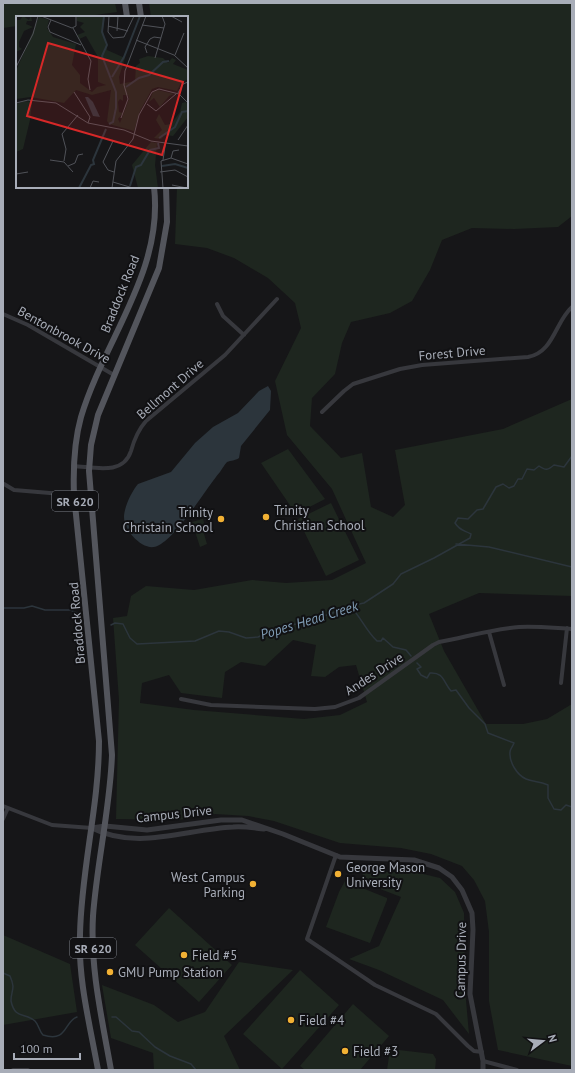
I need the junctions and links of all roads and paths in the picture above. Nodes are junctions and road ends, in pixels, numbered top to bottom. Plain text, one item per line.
1 (125, 3) edge
2 (139, 3) edge
3 (127, 16) edge
4 (141, 16) edge
5 (154, 188) edge
6 (166, 188) edge
7 (277, 299) dead end
8 (217, 304) dead end
9 (572, 307) edge
10 (3, 314) edge
11 (244, 334) junction
12 (100, 367) junction
13 (114, 375) junction
14 (322, 412) dead end
15 (73, 466) junction
16 (89, 467) junction
17 (4, 484) dead end
18 (74, 495) junction
19 (567, 628) junction
20 (572, 629) edge
21 (489, 632) junction
22 (561, 683) dead end
23 (504, 685) dead end
24 (181, 698) dead end
25 (3, 806) edge
26 (8, 808) junction
27 (3, 819) edge
28 (105, 826) junction
29 (92, 828) junction
30 (272, 829) junction
31 (104, 834) junction
32 (336, 855) junction
33 (482, 1052) junction
34 (483, 1061) junction
35 (13, 1070) edge
36 (28, 1070) edge
37 (98, 1070) edge
38 (111, 1070) edge
39 (483, 1070) edge
40 (517, 1070) edge

1 - 3 main road
2 - 4 main road
5 - 12 main road, Braddock Road / SR 620
6 - 13 main road, Braddock Road / SR 620
7 - 11 street, Bellmont Drive
8 - 11 street
9 - 14 street, Forest Drive
10 - 12 street, Bentonbrook Drive
11 - 16 street, Bellmont Drive
12 - 13 street, Bentonbrook Drive
12 - 15 main road, Braddock Road / SR 620
13 - 16 main road, Braddock Road / SR 620
15 - 16 street, Bellmont Drive
15 - 18 main road, Braddock Road / SR 620
16 - 28 main road, Braddock Road / SR 620
17 - 18 street
18 - 29 main road, Braddock Road / SR 620
19 - 20 street, Andes Drive
19 - 21 street, Andes Drive
19 - 22 street
21 - 23 street
21 - 24 street, Andes Drive
25 - 26 street
26 - 27 street
26 - 29 street
28 - 29 street, Campus Drive
28 - 30 street, Campus Drive
28 - 31 main road, Braddock Road / SR 620
29 - 31 street, Campus Drive
29 - 37 main road, Braddock Road / SR 620
30 - 31 street, Campus Drive
30 - 32 street, Campus Drive
31 - 38 main road, Braddock Road / SR 620
32 - 33 street
32 - 33 street, Campus Drive
33 - 34 street, Campus Drive
34 - 39 street, Campus Drive
34 - 40 street
35 - 36 street

